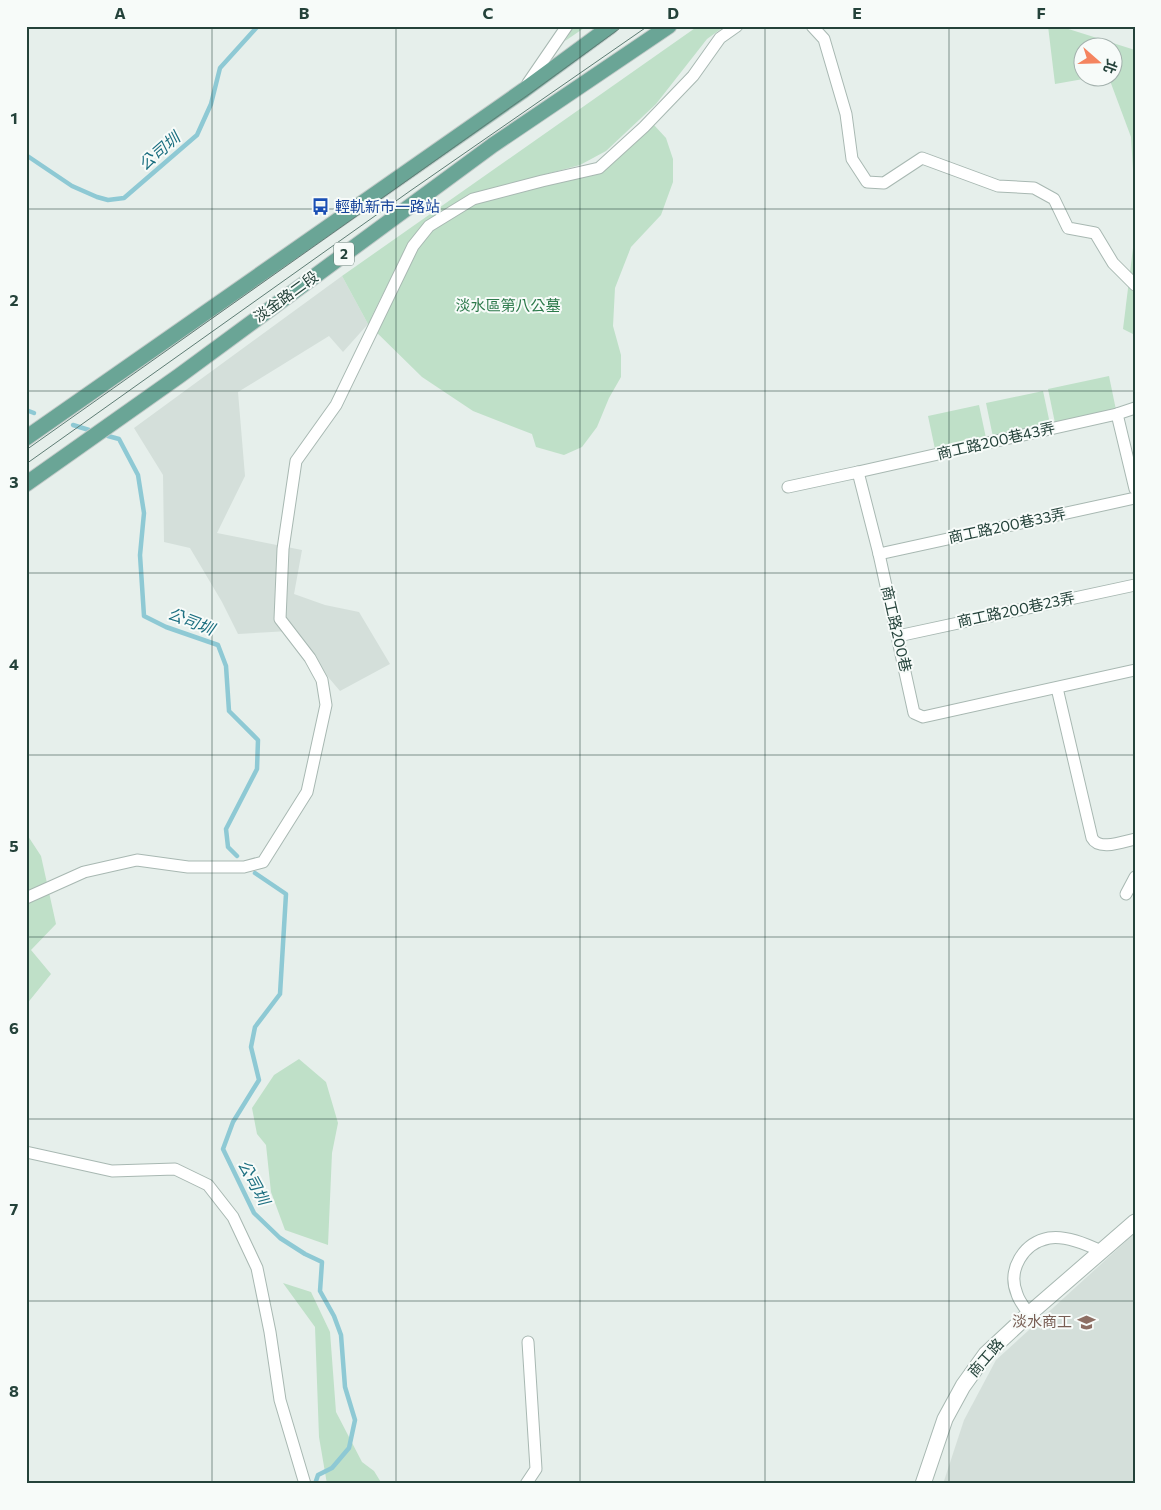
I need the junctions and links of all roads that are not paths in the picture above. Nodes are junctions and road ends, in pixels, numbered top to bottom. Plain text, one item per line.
1 (566, 26) edge
2 (611, 26) edge
3 (737, 26) edge
4 (812, 26) edge
5 (666, 27) edge
6 (524, 90) junction
7 (1135, 285) edge
8 (1135, 408) edge
9 (1117, 414) junction
10 (26, 438) edge
11 (858, 472) junction
12 (26, 484) edge
13 (788, 487) dead end
14 (1135, 489) edge
15 (1135, 498) edge
16 (879, 554) junction
17 (1135, 584) edge
18 (898, 636) junction
19 (1135, 670) edge
20 (1057, 688) junction
21 (1135, 839) edge
22 (1135, 877) edge
23 (1126, 894) dead end
24 (26, 898) edge
25 (26, 1152) edge
26 (1135, 1222) edge
27 (1101, 1251) junction
28 (1029, 1314) junction
29 (528, 1342) dead end
30 (305, 1484) edge
31 (526, 1484) edge
32 (923, 1484) edge

1 - 6 street
2 - 6 main road, 2
3 - 24 street
4 - 7 street
5 - 12 main road, 淡金路二段 / 2
6 - 10 main road, 2
8 - 9 street, 商工路200巷43弄
9 - 11 street, 商工路200巷43弄
9 - 14 street
11 - 13 street
11 - 16 street, 商工路200巷
15 - 16 street, 商工路200巷33弄
16 - 18 street, 商工路200巷
17 - 18 street, 商工路200巷23弄
18 - 20 street, 商工路200巷
19 - 20 street, 商工路200巷
20 - 21 street
22 - 23 street
25 - 30 street
26 - 27 street, 商工路
27 - 28 street, 商工路
27 - 28 street
28 - 32 street, 商工路
29 - 31 street

